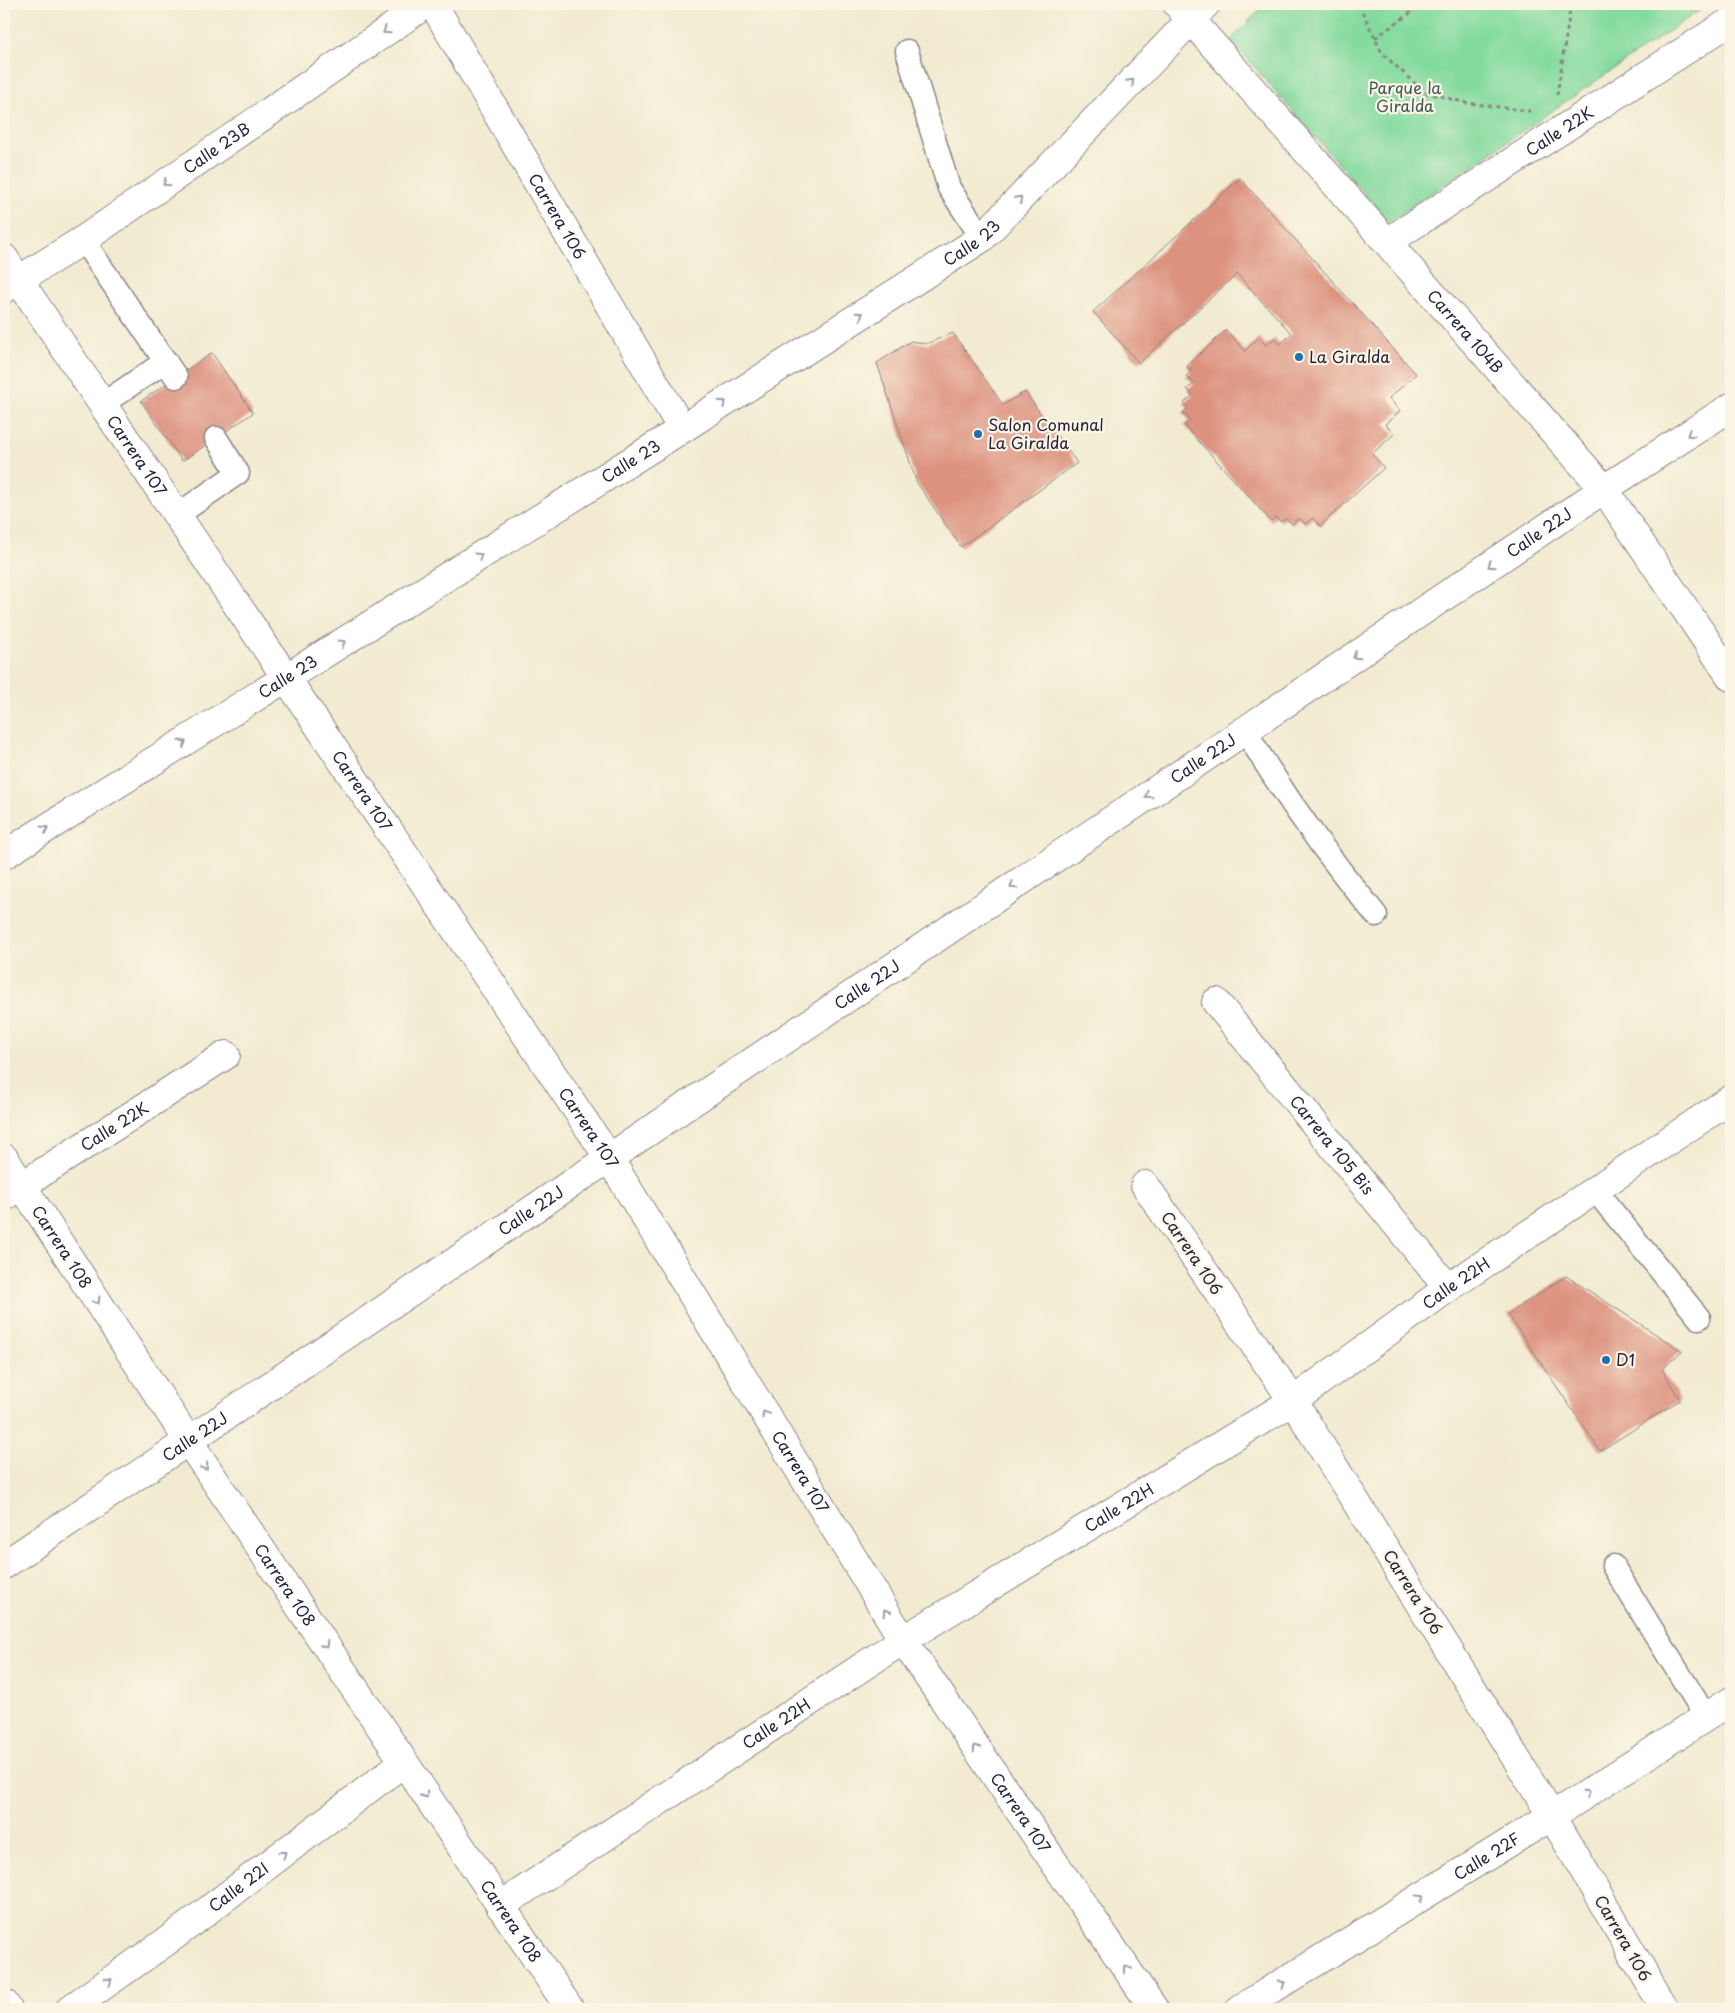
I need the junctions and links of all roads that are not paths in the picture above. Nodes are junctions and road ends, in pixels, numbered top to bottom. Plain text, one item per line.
1 (426, 4) edge
2 (433, 4) edge
3 (1191, 9) edge
4 (1731, 21) edge
5 (907, 52) dead end
6 (982, 238) junction
7 (83, 240) junction
8 (1387, 242) junction
9 (8, 276) edge
10 (101, 405) junction
11 (1731, 407) edge
12 (682, 429) junction
13 (216, 438) dead end
14 (1604, 489) junction
15 (176, 516) junction
16 (1731, 677) edge
17 (286, 678) junction
18 (1245, 730) junction
19 (4, 855) edge
20 (1376, 915) dead end
21 (1216, 1002) dead end
22 (226, 1055) dead end
23 (1731, 1099) edge
24 (4, 1158) edge
25 (609, 1158) junction
26 (1145, 1185) dead end
27 (1595, 1190) junction
28 (13, 1191) edge
29 (1448, 1288) junction
30 (1699, 1318) dead end
31 (1294, 1401) junction
32 (189, 1442) junction
33 (4, 1565) edge
34 (1613, 1566) dead end
35 (903, 1640) junction
36 (1731, 1701) edge
37 (1706, 1717) junction
38 (404, 1762) junction
39 (1552, 1816) junction
40 (500, 1906) junction
41 (4, 2003) edge
42 (8, 2009) edge
43 (70, 2009) edge
44 (570, 2009) edge
45 (1154, 2009) edge
46 (1240, 2009) edge
47 (1665, 2009) edge

1 -> 7 street, Calle 23B
2 - 12 street, Carrera 106
6 -> 3 street, Calle 23
3 - 8 street, Carrera 104B
4 - 8 street, Calle 22K
5 - 6 lane
12 -> 6 street, Calle 23
7 - 9 street, Calle 23B
7 - 10 lane
8 - 14 street, Carrera 104B
9 - 10 street, Carrera 107
10 - 15 street, Carrera 107
11 -> 14 street, Calle 22J
17 -> 12 street, Calle 23
13 - 15 lane
14 - 16 street, Carrera 104B
14 -> 18 street, Calle 22J
15 - 17 street, Carrera 107
19 -> 17 street, Calle 23
17 - 25 street, Carrera 107
18 - 20 lane
18 -> 25 street, Calle 22J
21 - 29 street, Carrera 105 Bis
22 - 28 street, Calle 22K
23 - 27 street, Calle 22H
24 - 28 street, Carrera 108
25 - 32 street, Calle 22J
35 -> 25 street, Carrera 107
26 - 31 street, Carrera 106
27 - 29 street, Calle 22H
27 - 30 lane
28 -> 32 street, Carrera 108
29 - 31 street, Calle 22H
31 - 35 street, Calle 22H
31 - 39 street, Carrera 106
32 - 33 street, Calle 22J
32 -> 38 street, Carrera 108
34 - 37 lane
35 - 40 street, Calle 22H
45 -> 35 street, Carrera 107
36 - 37 street, Calle 22F
39 -> 37 street, Calle 22F
38 -> 40 street, Carrera 108
43 -> 38 street, Calle 22I
46 -> 39 street, Calle 22F
39 - 47 street, Carrera 106
40 - 44 street, Carrera 108
41 - 42 street

